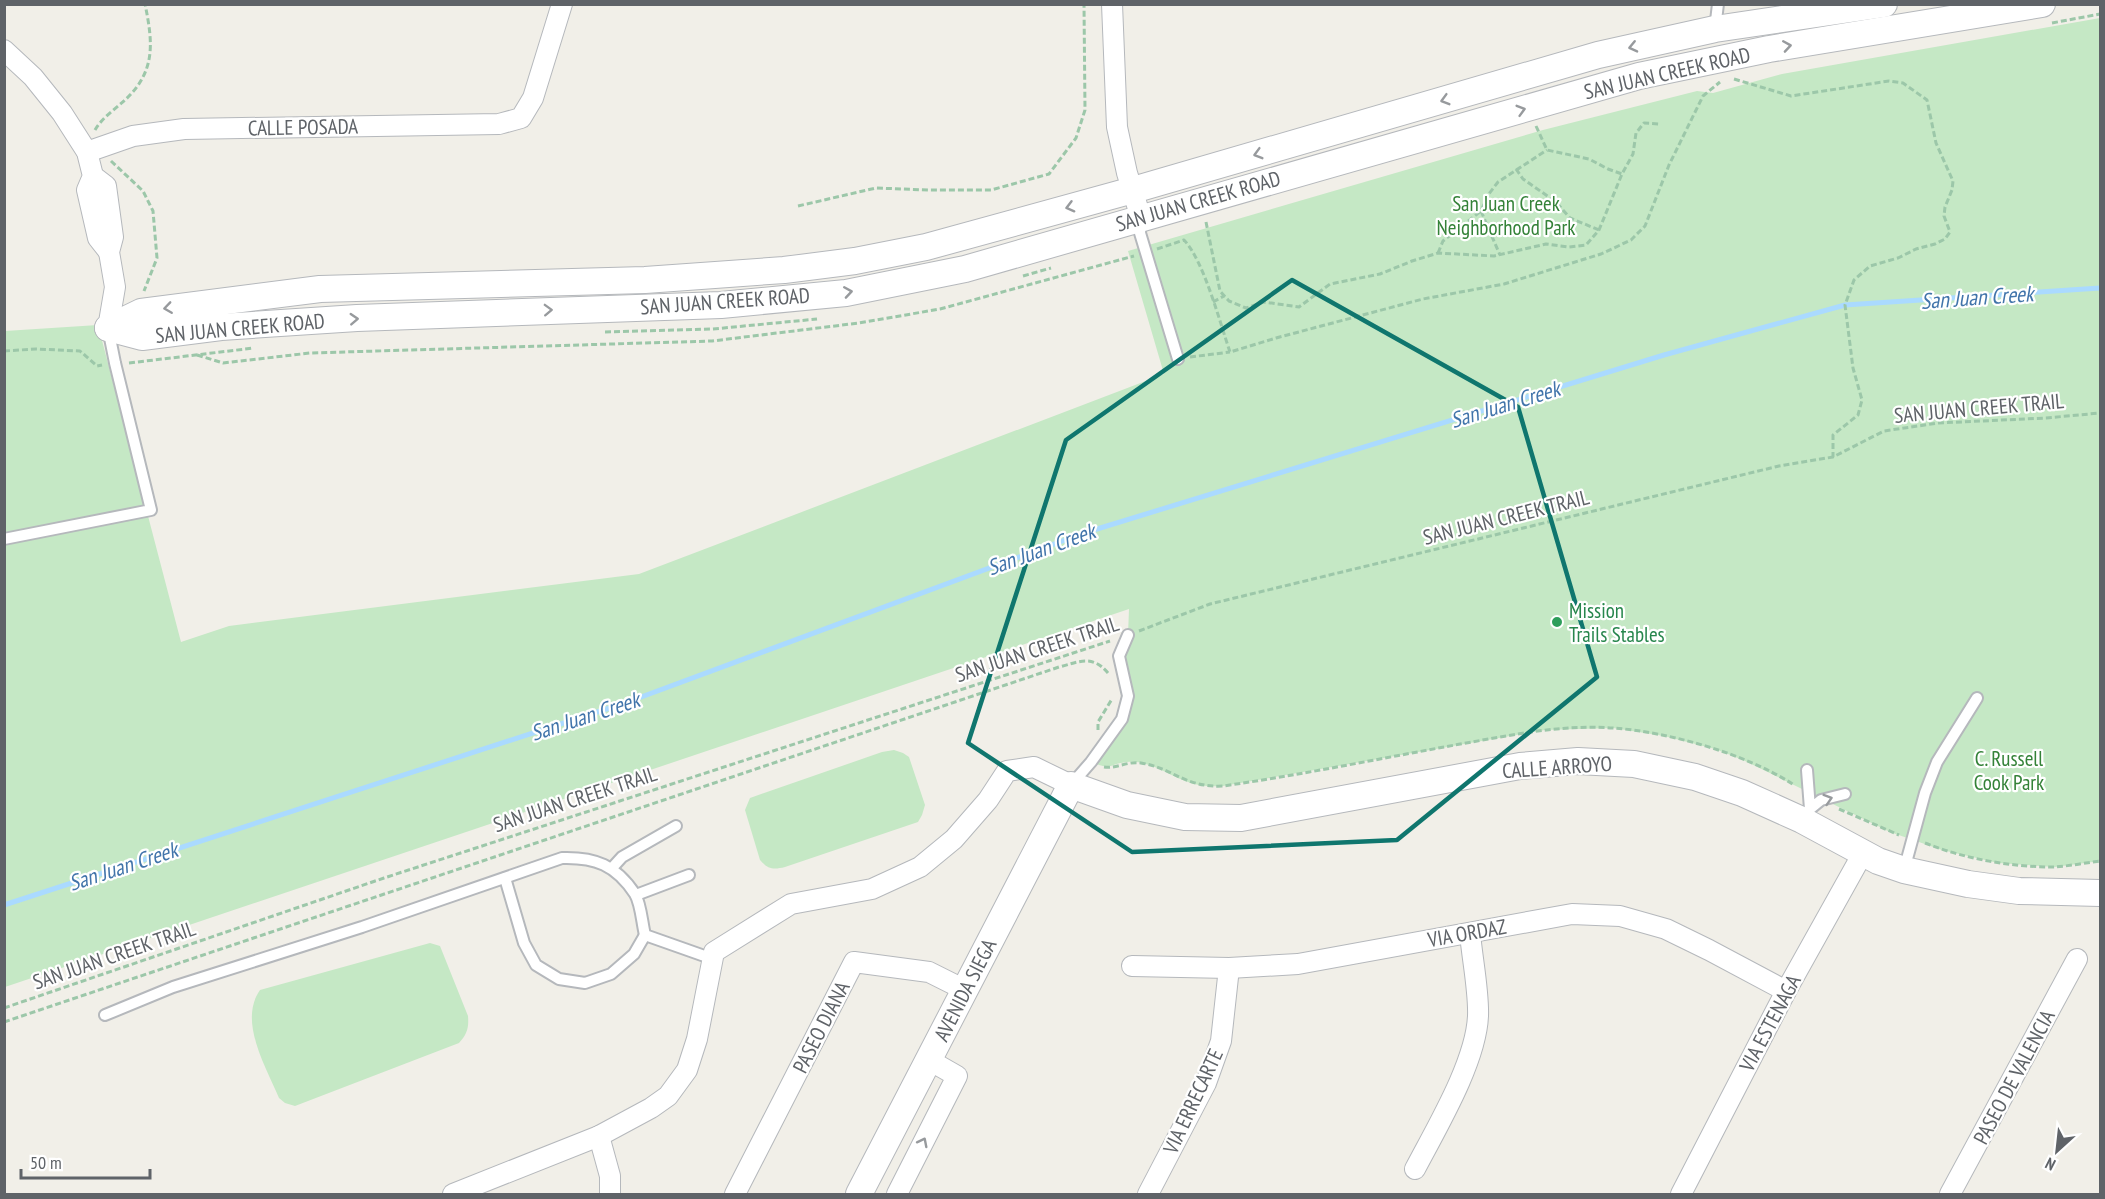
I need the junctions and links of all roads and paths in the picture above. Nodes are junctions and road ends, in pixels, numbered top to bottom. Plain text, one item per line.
1 (562, 4) edge
2 (1084, 4) edge
3 (1112, 4) edge
4 (1884, 4) edge
5 (2042, 4) edge
6 (1716, 17) edge
7 (4, 50) edge
8 (1660, 124) dead end
9 (1536, 126) dead end
10 (1547, 150) junction
11 (87, 152) junction
12 (1516, 169) junction
13 (1622, 174) junction
14 (1133, 190) junction
15 (798, 206) dead end
16 (1481, 211) junction
17 (1141, 218) junction
18 (1206, 222) dead end
19 (1599, 230) junction
20 (1145, 252) junction
21 (1438, 254) junction
22 (1500, 255) junction
23 (1224, 296) junction
24 (1213, 302) junction
25 (108, 328) junction
26 (4, 351) edge
27 (1230, 352) junction
28 (1178, 359) joint
29 (97, 366) dead end
30 (2100, 413) edge
31 (1833, 457) junction
32 (4, 539) edge
33 (1128, 635) junction
34 (1112, 679) dead end
35 (1112, 698) dead end
36 (1977, 698) dead end
37 (1108, 739) junction
38 (1807, 770) dead end
39 (1071, 785) junction
40 (1845, 794) dead end
41 (1806, 814) junction
42 (676, 826) dead end
43 (1863, 853) junction
44 (612, 868) junction
45 (1904, 870) junction
46 (688, 875) dead end
47 (505, 878) junction
48 (2100, 893) edge
49 (636, 895) junction
50 (1470, 933) junction
51 (645, 935) junction
52 (713, 959) junction
53 (2077, 959) dead end
54 (1132, 966) dead end
55 (1229, 968) junction
56 (965, 990) junction
57 (1786, 991) junction
58 (4, 1008) edge
59 (105, 1015) dead end
60 (4, 1022) edge
61 (929, 1060) junction
62 (599, 1136) junction
63 (1415, 1169) dead end
64 (1955, 1193) edge
65 (453, 1194) edge
66 (610, 1194) edge
67 (735, 1194) edge
68 (860, 1194) edge
69 (897, 1194) edge
70 (1148, 1194) edge
71 (1681, 1194) edge

1 - 11 street, CALLE POSADA
2 - 15 path
3 - 14 street
4 - 6 street, SAN JUAN CREEK ROAD
17 -> 5 street, SAN JUAN CREEK ROAD
6 -> 14 street, SAN JUAN CREEK ROAD
7 - 11 street
8 - 13 path
9 - 10 path
10 - 12 path
10 - 13 path
11 - 25 street
12 - 16 path
12 - 19 path
13 - 19 path
14 - 17 street
14 -> 25 street, SAN JUAN CREEK ROAD
16 - 21 path
16 - 22 path
17 - 20 lane
25 -> 17 street, SAN JUAN CREEK ROAD
18 - 23 path
19 - 22 path
20 - 24 path
20 - 28 lane
21 - 22 path
21 - 23 path
23 - 24 path
24 - 27 path
25 - 32 lane
26 - 29 path
27 - 28 path
27 - 31 path
30 - 31 path, SAN JUAN CREEK TRAIL
31 - 33 path, SAN JUAN CREEK TRAIL
33 - 37 lane
33 - 58 path, SAN JUAN CREEK TRAIL
34 - 60 path, SAN JUAN CREEK TRAIL
35 - 37 path
36 - 45 lane
37 - 39 lane
38 - 41 lane
39 - 41 street, CALLE ARROYO
39 - 52 street
39 - 56 street, AVENIDA SIEGA
41 -> 40 lane
41 - 43 street, CALLE ARROYO
42 - 44 lane
43 - 45 street, CALLE ARROYO
43 - 57 street, VIA ESTENAGA
44 - 47 lane
44 - 49 lane
45 - 48 street, CALLE ARROYO
46 - 49 lane
47 - 51 lane
47 - 59 lane
49 - 51 lane
50 - 55 street, VIA ORDAZ
50 - 57 street, VIA ORDAZ
50 - 63 street
51 - 52 lane
52 - 62 street
53 - 64 street, PASEO DE VALENCIA
54 - 55 street, VIA ORDAZ
55 - 70 street, VIA ERRECARTE
56 - 61 street, AVENIDA SIEGA
56 - 67 street, PASEO DIANA
57 - 71 street, VIA ESTENAGA
61 - 68 street, AVENIDA SIEGA
69 -> 61 street
62 - 65 street
62 - 66 street

